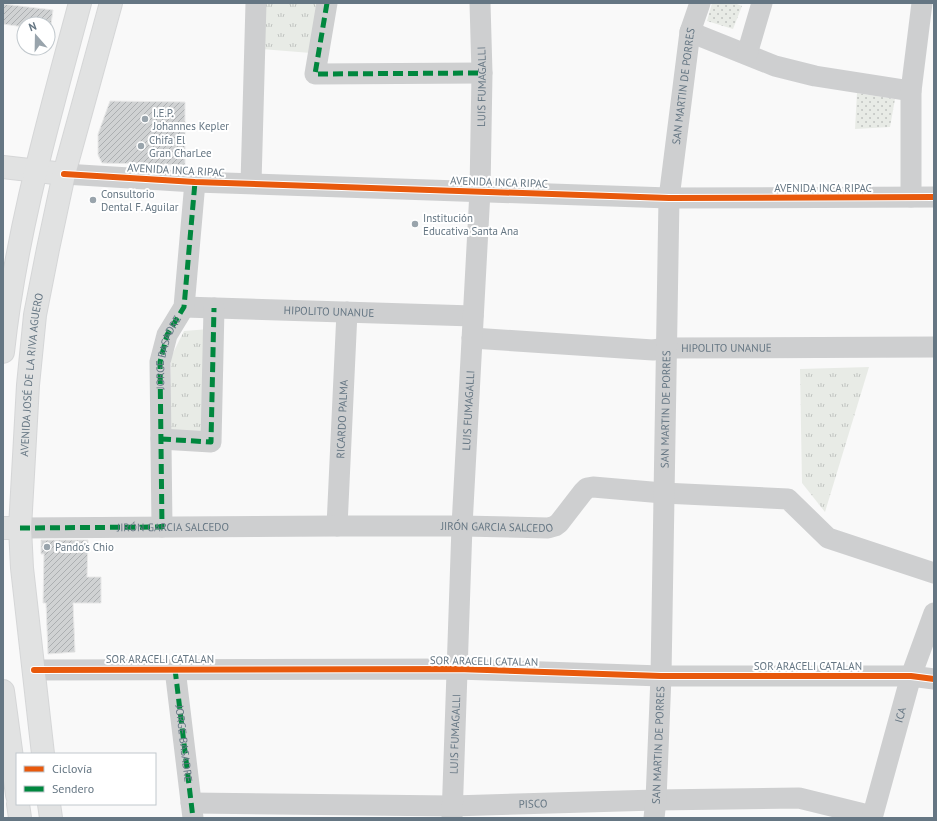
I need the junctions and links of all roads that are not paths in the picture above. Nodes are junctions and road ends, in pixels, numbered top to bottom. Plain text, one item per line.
1 (80, 3) edge
2 (112, 3) edge
3 (256, 3) edge
4 (327, 3) edge
5 (480, 3) edge
6 (700, 3) edge
7 (762, 3) edge
8 (922, 3) edge
9 (690, 32) junction
10 (747, 54) junction
11 (482, 73) junction
12 (911, 91) junction
13 (3, 167) edge
14 (35, 171) junction
15 (64, 174) junction
16 (195, 182) junction
17 (251, 183) junction
18 (480, 191) junction
19 (911, 197) junction
20 (934, 197) edge
21 (669, 198) junction
22 (184, 307) junction
23 (214, 308) junction
24 (347, 312) junction
25 (473, 316) junction
26 (472, 338) junction
27 (934, 347) edge
28 (667, 348) junction
29 (3, 352) edge
30 (161, 439) junction
31 (663, 493) junction
32 (337, 526) junction
33 (462, 526) junction
34 (162, 527) junction
35 (12, 528) edge
36 (934, 573) edge
37 (934, 613) edge
38 (175, 669) junction
39 (34, 670) junction
40 (458, 670) junction
41 (661, 676) junction
42 (911, 676) junction
43 (934, 679) edge
44 (3, 691) edge
45 (43, 753) edge
46 (16, 788) edge
47 (18, 805) edge
48 (49, 805) edge
49 (655, 809) edge
50 (192, 811) edge
51 (452, 812) edge
52 (872, 817) edge
53 (20, 818) edge
54 (51, 818) edge

1 - 14 main road
2 - 15 main road, AVENIDA JOSÉ DE LA RIVA AGUERO
3 - 17 street
4 - 11 street
5 - 11 street, LUIS FUMAGALLI
6 - 9 street, SAN MARTIN DE PORRES
7 - 10 street
8 - 12 street
9 - 10 street
9 - 21 street, SAN MARTIN DE PORRES
10 - 12 street
11 - 18 street, LUIS FUMAGALLI
12 - 19 street
13 - 14 main road, AVENIDA INCA RIPAC
14 - 15 main road, AVENIDA INCA RIPAC
14 - 29 main road
15 - 16 street, AVENIDA INCA RIPAC
15 - 35 main road, AVENIDA JOSÉ DE LA RIVA AGUERO
16 - 17 street, AVENIDA INCA RIPAC
16 - 22 street, JORGE BASADRE
17 - 18 street, AVENIDA INCA RIPAC
18 - 21 street, AVENIDA INCA RIPAC
18 - 25 street, LUIS FUMAGALLI
19 - 20 street, AVENIDA INCA RIPAC
19 - 21 street, AVENIDA INCA RIPAC
21 - 28 street, SAN MARTIN DE PORRES
22 - 23 street, HIPOLITO UNANUE
22 - 30 street, JORGE BASADRE
23 - 24 street, HIPOLITO UNANUE
23 - 30 street
24 - 25 street, HIPOLITO UNANUE
24 - 32 street, RICARDO PALMA
25 - 26 street, LUIS FUMAGALLI
26 - 28 street, HIPOLITO UNANUE
26 - 33 street, LUIS FUMAGALLI
27 - 28 street, HIPOLITO UNANUE
28 - 31 street, SAN MARTIN DE PORRES
30 - 34 street, JORGE BASADRE
31 - 33 street, JIRÓN GARCIA SALCEDO
31 - 36 street, JIRÓN GARCIA SALCEDO
31 - 41 street, SAN MARTIN DE PORRES
32 - 33 street, JIRÓN GARCIA SALCEDO
32 - 34 street, JIRÓN GARCIA SALCEDO
33 - 40 street, LUIS FUMAGALLI
34 - 35 street, JIRÓN GARCIA SALCEDO
35 - 39 main road, AVENIDA JOSÉ DE LA RIVA AGUERO
37 - 42 street, ICA
38 - 39 street, SOR ARACELI CATALAN
38 - 40 street, SOR ARACELI CATALAN
38 - 50 street, JORGE BASADRE
39 - 45 main road, AVENIDA JOSÉ DE LA RIVA AGUERO
40 - 41 street, SOR ARACELI CATALAN
40 - 51 street, LUIS FUMAGALLI
41 - 42 street, SOR ARACELI CATALAN
41 - 49 street, SAN MARTIN DE PORRES
42 - 43 street, SOR ARACELI CATALAN
42 - 52 street, ICA
44 - 46 main road
47 - 53 main road
48 - 54 main road
49 - 51 street, PISCO
49 - 52 street, PISCO
50 - 51 street, PISCO

